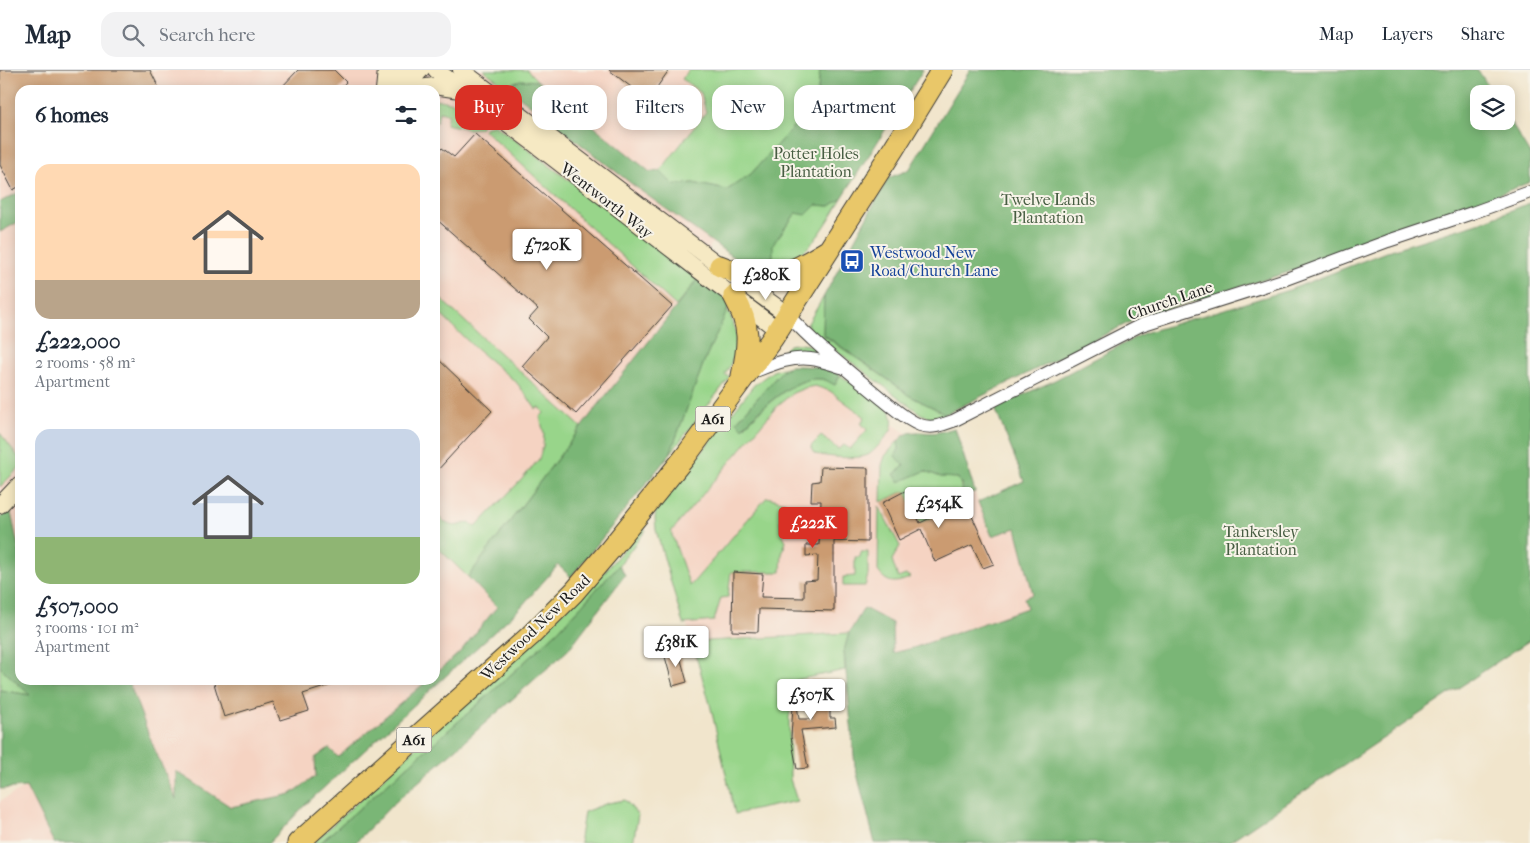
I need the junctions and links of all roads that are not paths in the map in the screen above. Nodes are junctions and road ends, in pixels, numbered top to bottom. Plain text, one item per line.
1 (386, 70) edge
2 (405, 70) edge
3 (421, 70) edge
4 (436, 70) edge
5 (462, 70) edge
6 (942, 70) edge
7 (385, 85) edge
8 (390, 85) edge
9 (407, 85) edge
10 (457, 85) edge
11 (440, 87) edge
12 (455, 89) edge
13 (516, 130) edge
14 (1530, 192) edge
15 (829, 250) junction
16 (720, 266) junction
17 (734, 296) junction
18 (783, 322) junction
19 (844, 368) junction
20 (744, 378) junction
21 (15, 489) edge
22 (0, 505) edge
23 (298, 843) edge

1 - 7 street
2 - 8 street
3 - 9 street
4 - 10 street, Wentworth Way
5 - 16 street, Wentworth Way
6 - 15 highway, Westwood New Road / A61
11 - 12 street
13 - 17 street, Wentworth Way
14 - 19 street, Church Lane
15 - 16 highway
15 - 18 highway, Westwood New Road / A61
16 - 18 street, Wentworth Way
17 - 18 street, Wentworth Way
17 - 20 highway
18 - 19 street, Church Lane
18 - 20 highway, Westwood New Road / A61
19 - 20 street, Church Lane
20 - 23 highway, Westwood New Road / A61
21 - 22 street

